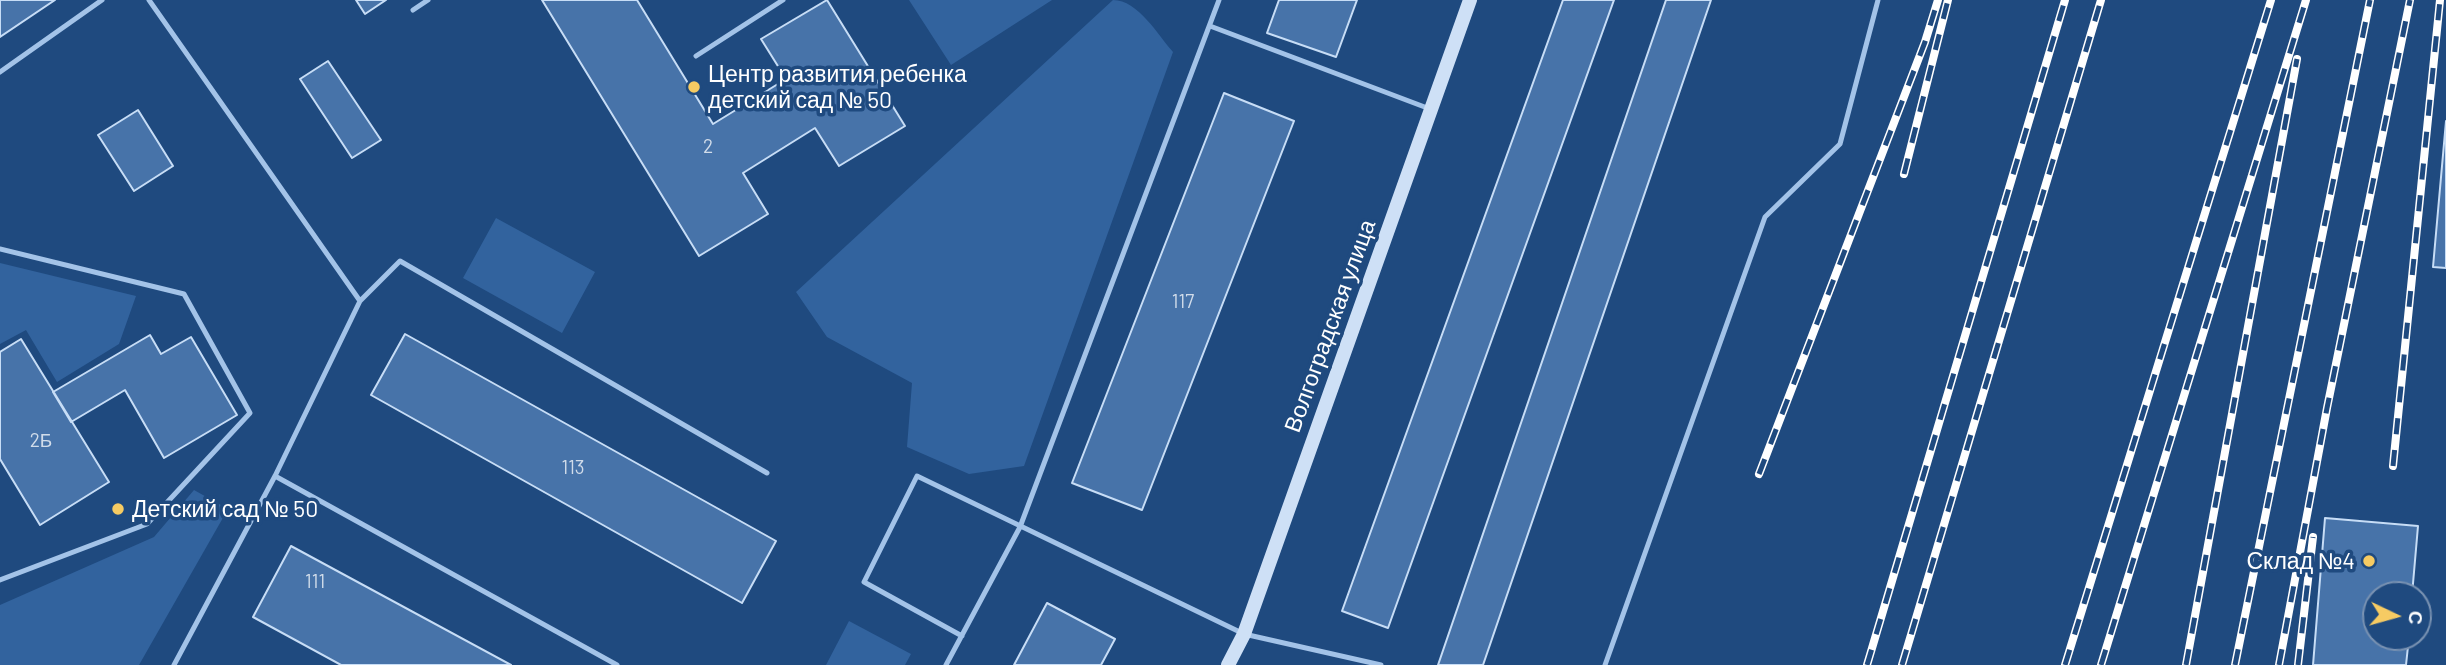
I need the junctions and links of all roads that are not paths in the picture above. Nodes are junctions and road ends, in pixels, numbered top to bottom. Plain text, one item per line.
1 (102, 0) edge
2 (149, 0) edge
3 (428, 0) edge
4 (783, 0) edge
5 (1219, 0) edge
6 (1470, 0) edge
7 (1878, 0) edge
8 (413, 10) dead end
9 (1210, 26) junction
10 (696, 56) dead end
11 (0, 72) edge
12 (1431, 110) junction
13 (0, 249) edge
14 (360, 301) junction
15 (767, 473) dead end
16 (275, 476) junction
17 (1020, 527) junction
18 (0, 580) edge
19 (1244, 634) junction
20 (962, 636) junction
21 (175, 663) edge
22 (185, 665) edge
23 (617, 665) edge
24 (946, 665) edge
25 (1228, 665) edge
26 (1381, 665) edge
27 (1605, 665) edge

1 - 11 lane
2 - 14 lane
3 - 8 lane
4 - 10 lane
5 - 9 lane
6 - 12 street, Волгоградская улица
7 - 27 lane
9 - 12 lane
9 - 17 lane
12 - 19 street, Волгоградская улица
13 - 18 lane
14 - 15 lane
14 - 16 lane
16 - 21 lane
16 - 23 lane
17 - 19 lane
17 - 20 lane
17 - 20 lane
19 - 25 street, Волгоградская улица
19 - 26 lane
20 - 24 lane
21 - 22 lane

